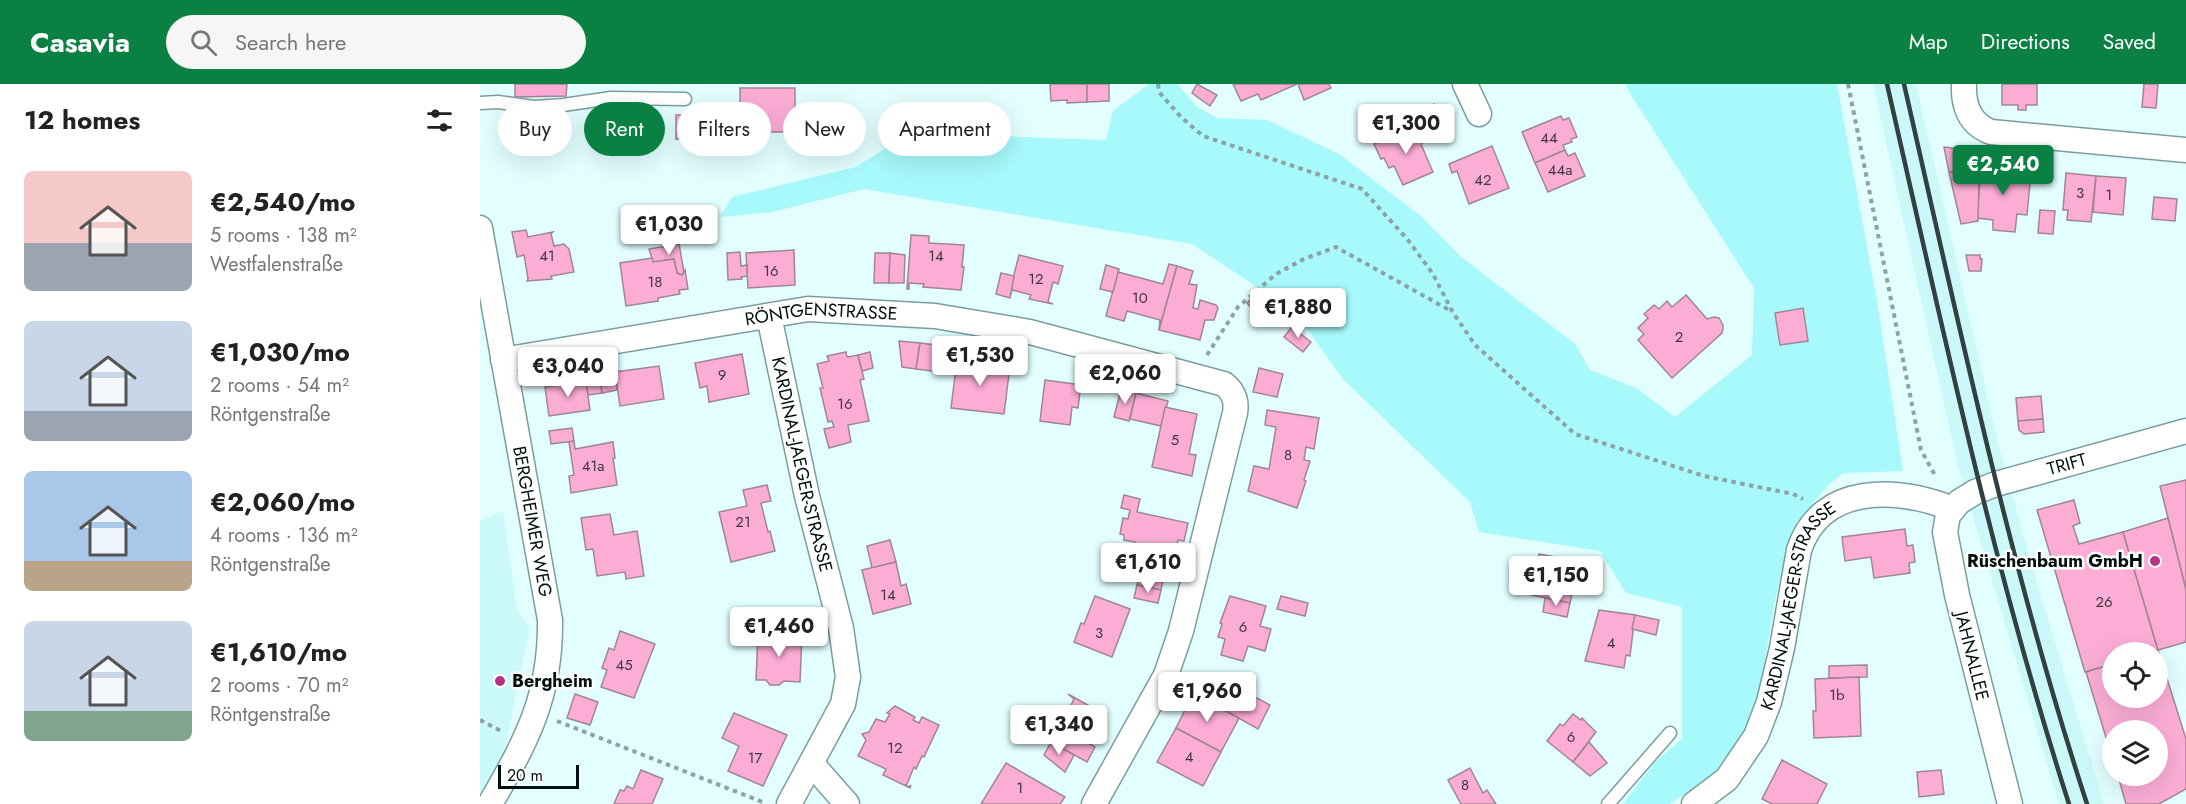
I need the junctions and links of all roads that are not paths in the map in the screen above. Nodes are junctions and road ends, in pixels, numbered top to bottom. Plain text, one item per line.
1 (1465, 84) edge
2 (1964, 84) edge
3 (685, 99) dead end
4 (480, 103) edge
5 (1479, 114) dead end
6 (2186, 150) edge
7 (480, 228) edge
8 (769, 316) junction
9 (503, 360) junction
10 (2186, 431) edge
11 (1953, 508) junction
12 (1670, 733) dead end
13 (812, 764) junction
14 (490, 804) edge
15 (789, 804) edge
16 (847, 804) edge
17 (1094, 804) edge
18 (1608, 804) edge
19 (1694, 804) edge
20 (2010, 804) edge

1 - 5 street
2 - 6 street
3 - 4 lane
7 - 9 street, BERGHEIMER WEG
8 - 9 street, RÖNTGENSTRASSE
8 - 13 street, KARDINAL-JAEGER-STRASSE
8 - 17 street, RÖNTGENSTRASSE
9 - 14 street, BERGHEIMER WEG
10 - 11 street, TRIFT
11 - 19 street, KARDINAL-JAEGER-STRASSE
11 - 20 street, JAHNALLEE
12 - 18 lane
13 - 15 street, KARDINAL-JAEGER-STRASSE
13 - 16 street

